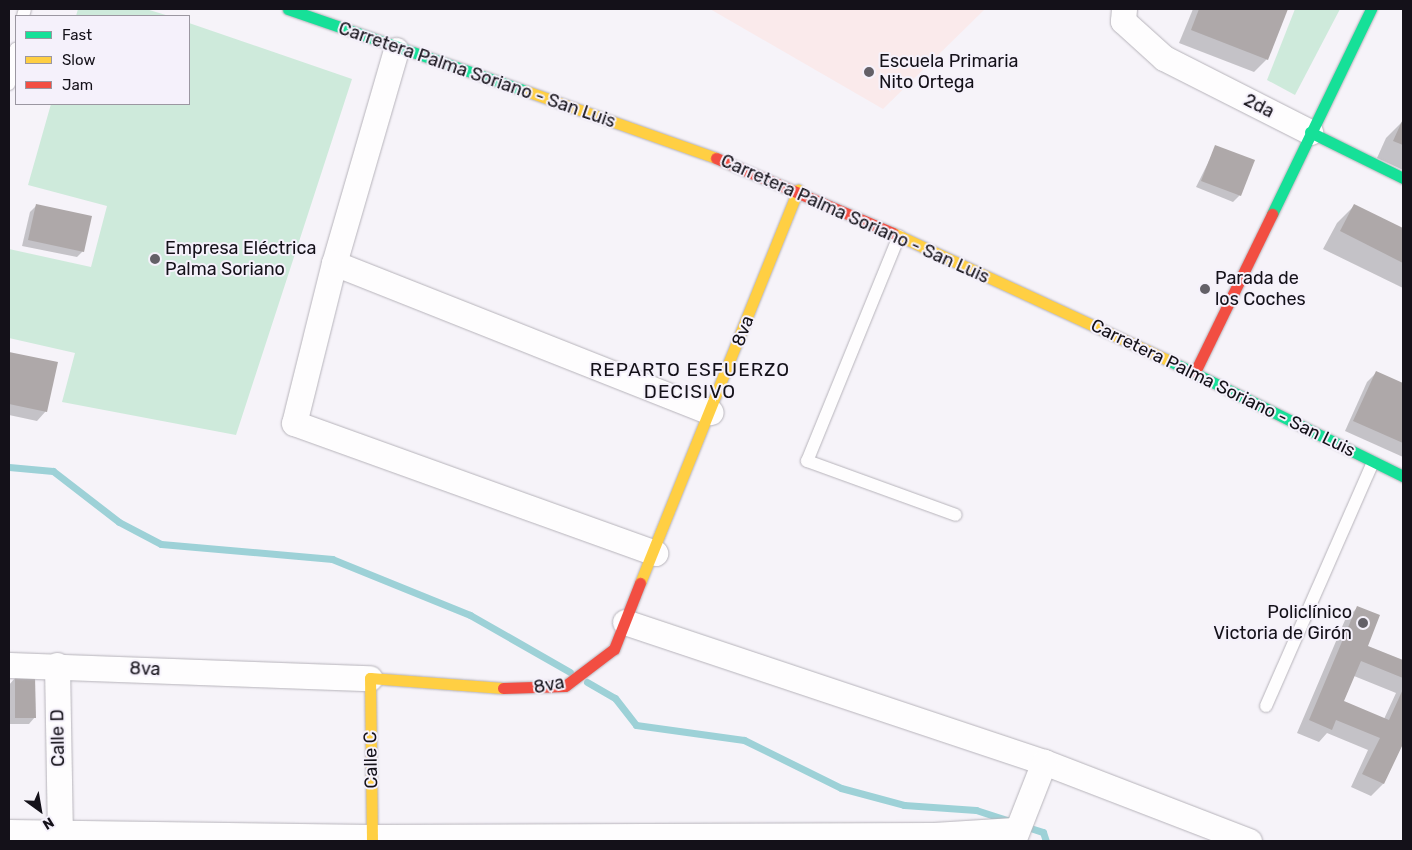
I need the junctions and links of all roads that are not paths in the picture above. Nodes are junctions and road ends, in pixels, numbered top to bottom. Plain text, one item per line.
1 (288, 9) edge
2 (1371, 9) edge
3 (1118, 13) edge
4 (396, 50) junction
5 (15, 53) edge
6 (9, 84) edge
7 (1310, 132) junction
8 (1403, 178) edge
9 (798, 190) junction
10 (899, 236) junction
11 (334, 263) junction
12 (1195, 372) junction
13 (711, 412) junction
14 (1374, 462) junction
15 (1403, 476) edge
16 (956, 515) dead end
17 (655, 553) junction
18 (625, 622) junction
19 (9, 665) edge
20 (57, 665) junction
21 (370, 678) junction
22 (1266, 706) dead end
23 (1044, 762) junction
24 (1016, 828) edge
25 (9, 832) edge
26 (59, 837) edge
27 (685, 837) edge
28 (372, 839) edge
29 (1249, 841) edge

1 - 4 street, Carretera Palma Soriano - San Luis
2 - 7 street
3 - 7 street, 2da
4 - 9 street, Carretera Palma Soriano - San Luis
4 - 11 street
5 - 6 lane
7 - 8 street, 2da
7 - 12 street
9 - 10 street, Carretera Palma Soriano - San Luis
9 - 13 street, 8va
10 - 12 street, Carretera Palma Soriano - San Luis
10 - 16 lane
11 - 13 street
11 - 17 street
12 - 14 street, Carretera Palma Soriano - San Luis
13 - 17 street, 8va
14 - 15 street, Carretera Palma Soriano - San Luis
14 - 22 lane
17 - 18 street, 8va
18 - 21 street, 8va
18 - 23 street
19 - 20 street, 8va
20 - 21 street, 8va
20 - 26 street, Calle D
21 - 28 street, Calle C
23 - 24 street
23 - 29 street
24 - 27 street
25 - 26 street
26 - 28 street
27 - 28 street

